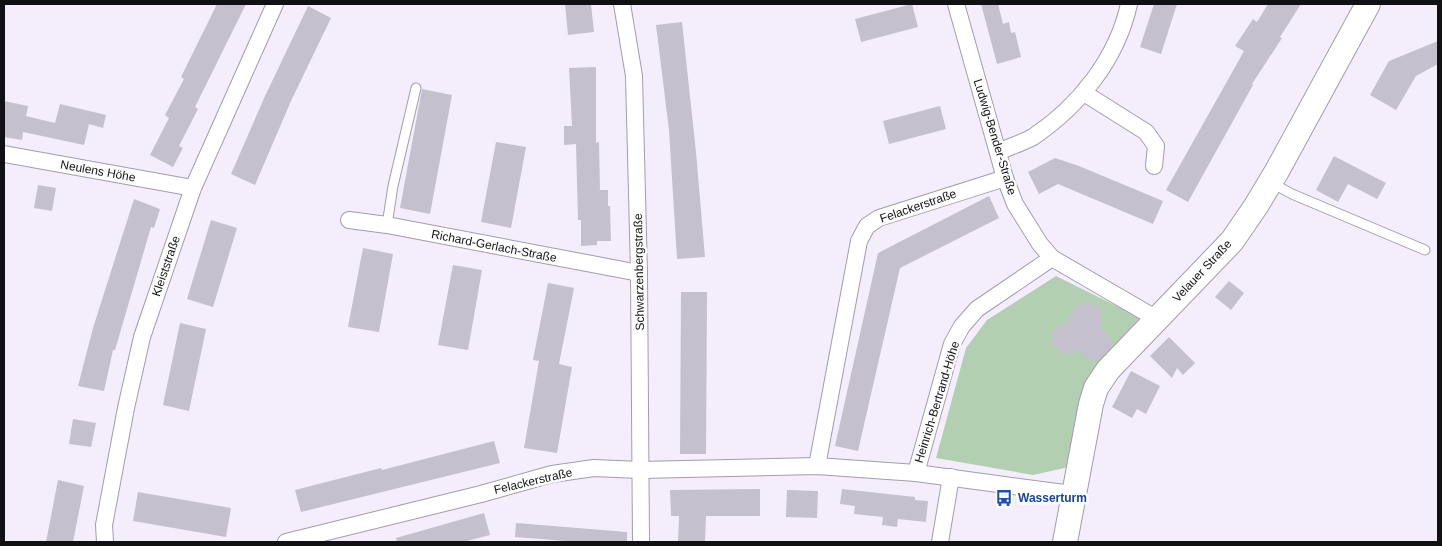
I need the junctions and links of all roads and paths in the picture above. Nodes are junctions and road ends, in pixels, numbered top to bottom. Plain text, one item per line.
1 (275, 4) edge
2 (622, 4) edge
3 (956, 4) edge
4 (1129, 4) edge
5 (1368, 4) edge
6 (416, 88) dead end
7 (1084, 93) junction
8 (998, 152) junction
9 (4, 154) edge
10 (1154, 166) dead end
11 (1005, 178) junction
12 (1270, 182) junction
13 (193, 188) junction
14 (349, 220) dead end
15 (387, 225) junction
16 (1425, 250) dead end
17 (1052, 258) junction
18 (639, 273) junction
19 (1158, 320) junction
20 (817, 466) junction
21 (640, 470) junction
22 (916, 473) junction
23 (951, 477) junction
24 (1072, 494) junction
25 (105, 542) edge
26 (286, 542) edge
27 (641, 542) edge
28 (940, 542) edge
29 (1065, 542) edge

1 - 13 street, Kleiststraße
2 - 18 street, Schwarzenbergstraße
3 - 8 street, Ludwig-Bender-Straße
4 - 7 street
5 - 12 main road, Velauer Straße
6 - 15 lane
7 - 8 street
7 - 10 street
8 - 11 street, Ludwig-Bender-Straße
9 - 13 street, Neulens Höhe
11 - 17 street, Ludwig-Bender-Straße
11 - 20 street, Felackerstraße
12 - 16 lane
12 - 19 main road, Velauer Straße
13 - 25 street, Kleiststraße
14 - 15 street, Richard-Gerlach-Straße
15 - 18 street, Richard-Gerlach-Straße
17 - 19 street, Ludwig-Bender-Straße
17 - 22 street, Heinrich-Bertrand-Höhe
18 - 21 street, Schwarzenbergstraße
19 - 24 main road, Velauer Straße
20 - 21 street, Felackerstraße
20 - 22 street, Felackerstraße
21 - 26 street, Felackerstraße
21 - 27 street, Schwarzenbergstraße
22 - 23 street, Felackerstraße
23 - 24 street, Felackerstraße
23 - 28 street
24 - 29 main road, Velauer Straße

